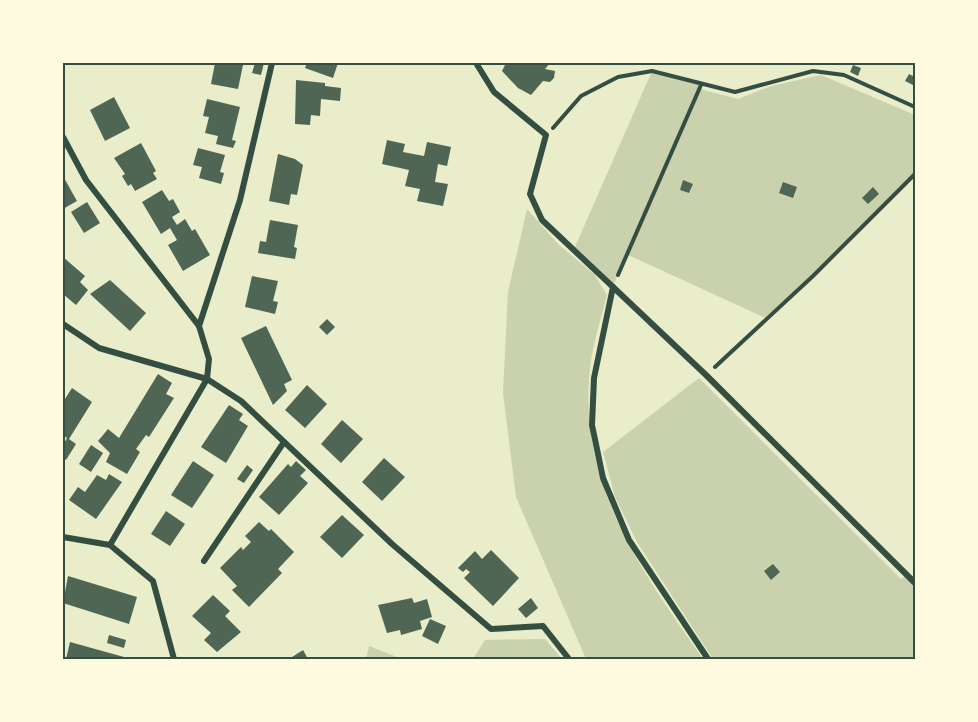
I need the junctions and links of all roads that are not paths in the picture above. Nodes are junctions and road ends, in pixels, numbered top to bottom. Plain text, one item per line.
1 (272, 63) edge
2 (476, 63) edge
3 (63, 137) edge
4 (613, 287) junction
5 (63, 324) edge
6 (199, 326) junction
7 (207, 379) junction
8 (284, 442) junction
9 (63, 537) edge
10 (110, 545) junction
11 (204, 561) dead end
12 (915, 583) edge
13 (174, 659) edge
14 (569, 659) edge
15 (708, 659) edge

1 - 6 street
2 - 4 street
3 - 6 street
4 - 12 street
4 - 15 street
5 - 7 street
6 - 7 street
7 - 8 street
7 - 10 street
8 - 11 street
8 - 14 street
9 - 10 street
10 - 13 street

